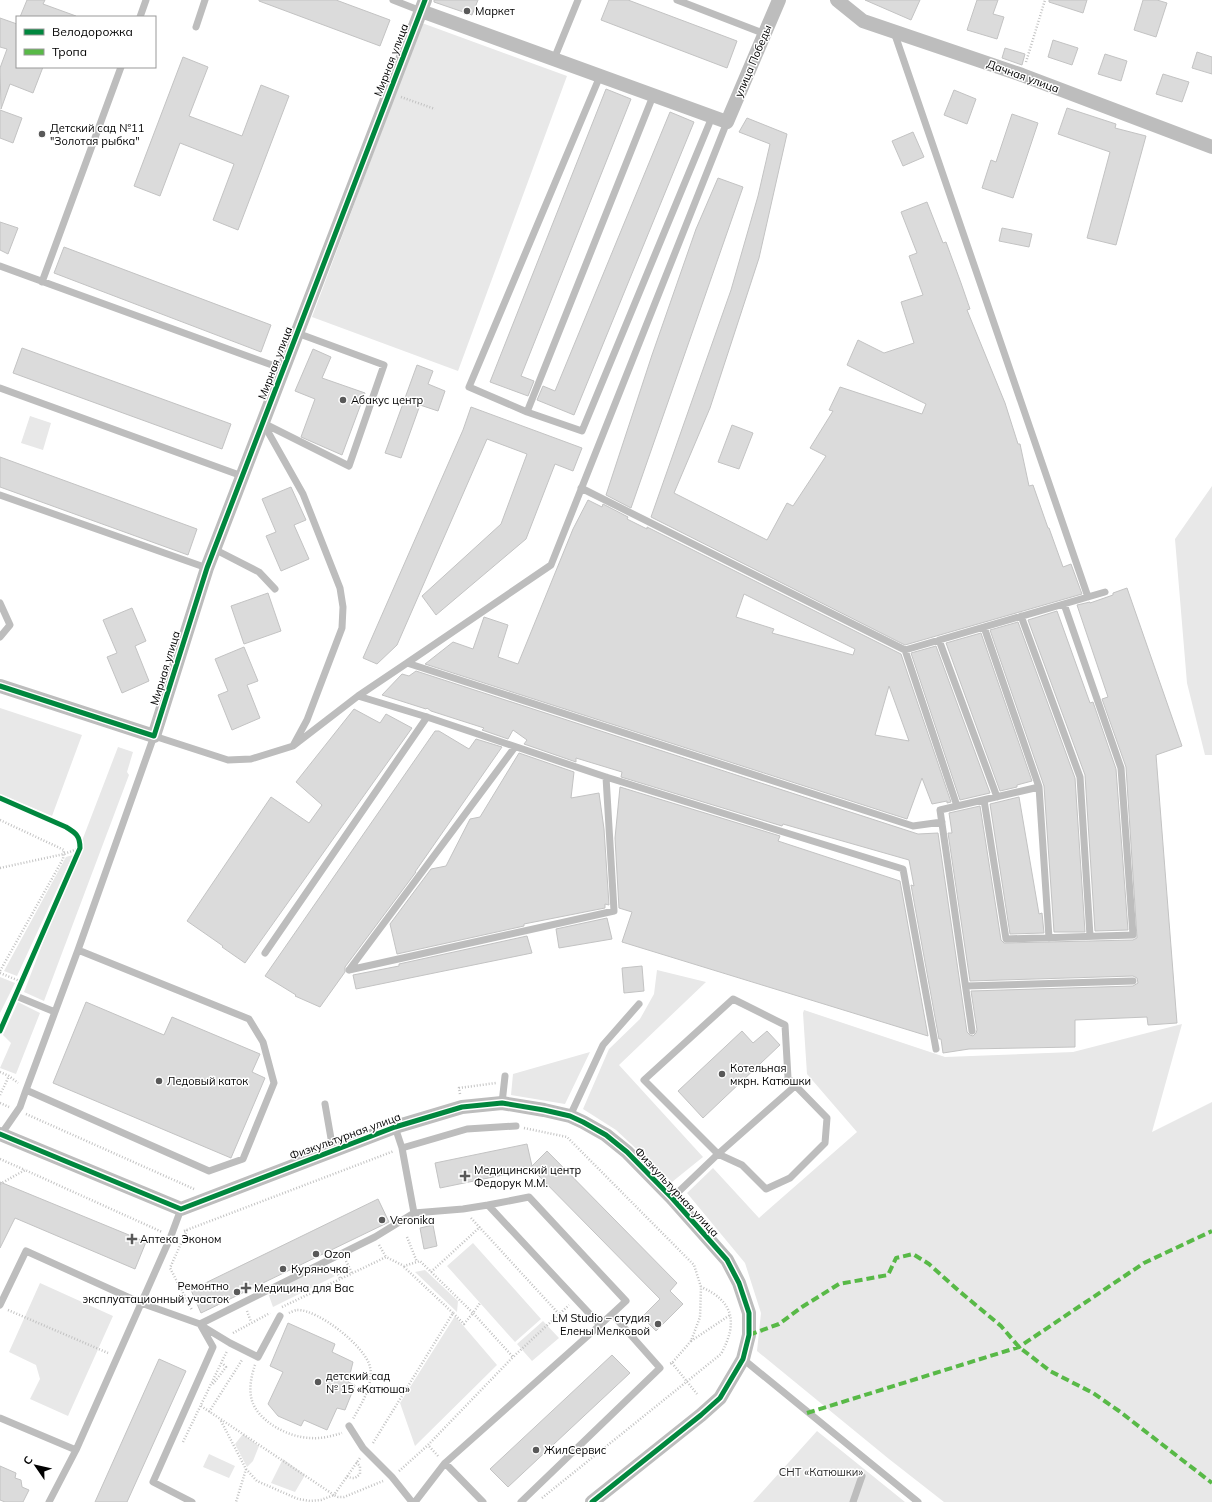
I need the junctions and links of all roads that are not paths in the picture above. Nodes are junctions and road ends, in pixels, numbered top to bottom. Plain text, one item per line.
1 (146, 0) edge
2 (205, 0) edge
3 (394, 0) edge
4 (578, 0) edge
5 (677, 0) edge
6 (779, 0) edge
7 (838, 0) edge
8 (423, 6) edge
9 (140, 16) edge
10 (196, 27) dead end
11 (894, 32) junction
12 (765, 34) junction
13 (554, 59) junction
14 (121, 68) edge
15 (600, 76) junction
16 (653, 96) junction
17 (712, 117) junction
18 (727, 122) junction
19 (1212, 147) edge
20 (0, 266) edge
21 (42, 282) junction
22 (297, 333) junction
23 (283, 369) junction
24 (0, 388) edge
25 (527, 412) junction
26 (263, 423) junction
27 (242, 476) junction
28 (581, 488) junction
29 (1, 498) edge
30 (214, 549) junction
31 (207, 568) junction
32 (275, 589) dead end
33 (1105, 592) dead end
34 (1088, 597) junction
35 (0, 603) edge
36 (1064, 604) junction
37 (1021, 616) junction
38 (984, 627) junction
39 (0, 637) edge
40 (939, 640) junction
41 (905, 650) junction
42 (407, 663) junction
43 (0, 686) edge
44 (358, 696) junction
45 (427, 717) junction
46 (154, 736) junction
47 (293, 746) junction
48 (515, 746) junction
49 (606, 777) junction
50 (1039, 787) junction
51 (997, 797) junction
52 (984, 800) junction
53 (957, 806) junction
54 (942, 822) junction
55 (1090, 936) junction
56 (1049, 938) junction
57 (78, 950) junction
58 (265, 953) dead end
59 (1133, 981) dead end
60 (966, 986) junction
61 (16, 996) road end
62 (639, 1004) dead end
63 (55, 1012) junction
64 (972, 1031) dead end
65 (936, 1049) dead end
66 (505, 1076) dead end
67 (795, 1086) junction
68 (26, 1090) junction
69 (502, 1103) junction
70 (325, 1104) dead end
71 (570, 1116) junction
72 (516, 1126) road end
73 (396, 1127) junction
74 (0, 1135) edge
75 (402, 1148) junction
76 (333, 1150) junction
77 (718, 1154) junction
78 (672, 1198) junction
79 (488, 1205) junction
80 (181, 1208) junction
81 (414, 1213) junction
82 (141, 1303) junction
83 (0, 1305) edge
84 (612, 1314) junction
85 (280, 1316) road end
86 (200, 1324) junction
87 (600, 1325) junction
88 (743, 1359) junction
89 (0, 1418) edge
90 (349, 1426) road end
91 (76, 1450) junction
92 (445, 1463) junction
93 (862, 1476) dead end
94 (49, 1502) edge
95 (192, 1502) edge
96 (414, 1502) edge
97 (482, 1502) edge
98 (521, 1502) edge
99 (592, 1502) edge
100 (853, 1502) edge
101 (918, 1502) edge

1 - 9 lane
2 - 10 lane
3 - 8 lane
4 - 13 lane
5 - 12 lane
6 - 12 street, улица Победы
7 - 11 street, Дачная улица
8 - 13 street
8 - 22 street, Мирная улица
11 - 19 street, Дачная улица
11 - 34 lane
12 - 18 street, улица Победы
13 - 15 street
14 - 21 lane
15 - 16 street
15 - 25 lane
16 - 17 street
16 - 25 lane
17 - 18 street
17 - 25 lane
18 - 28 lane
20 - 21 lane
21 - 23 lane
22 - 23 street, Мирная улица
22 - 26 lane
23 - 26 street, Мирная улица
24 - 27 lane
26 - 27 street, Мирная улица
26 - 47 lane
27 - 30 street, Мирная улица
28 - 41 lane
28 - 42 lane
29 - 31 lane
30 - 31 street, Мирная улица
30 - 32 lane
31 - 46 street, Мирная улица
33 - 34 lane
34 - 36 lane
35 - 39 lane
36 - 37 lane
36 - 55 lane
37 - 38 lane
37 - 55 lane
38 - 40 lane
38 - 50 lane
40 - 41 lane
40 - 51 lane
41 - 53 lane
42 - 44 lane
42 - 54 lane
43 - 46 street
44 - 45 lane
44 - 47 lane
45 - 48 lane
45 - 58 lane
46 - 47 lane
46 - 57 lane
48 - 49 lane
48 - 49 lane
49 - 65 lane
50 - 51 lane
50 - 56 lane
51 - 52 lane
52 - 53 lane
52 - 56 lane
53 - 54 lane
54 - 60 lane
55 - 56 lane
57 - 63 lane
57 - 68 lane
59 - 60 lane
60 - 64 lane
61 - 63 lane
62 - 71 lane
63 - 68 lane
66 - 69 lane
67 - 77 lane
67 - 77 lane
67 - 77 lane
68 - 74 lane
69 - 71 street, Физкультурная улица
69 - 73 street, Физкультурная улица
70 - 76 lane
71 - 78 street, Физкультурная улица
72 - 75 lane
73 - 75 lane
73 - 76 street, Физкультурная улица
74 - 80 street
75 - 81 lane
76 - 80 street, Физкультурная улица
77 - 78 lane
78 - 88 street, Физкультурная улица
79 - 81 lane
79 - 84 lane
79 - 87 lane
80 - 82 lane
81 - 86 lane
82 - 83 lane
82 - 86 lane
82 - 91 lane
84 - 87 lane
84 - 98 lane
85 - 86 lane
86 - 95 lane
87 - 92 lane
88 - 99 street, Физкультурная улица
88 - 101 lane
89 - 91 lane
90 - 96 lane
91 - 94 lane
92 - 96 lane
92 - 97 lane
93 - 100 lane

